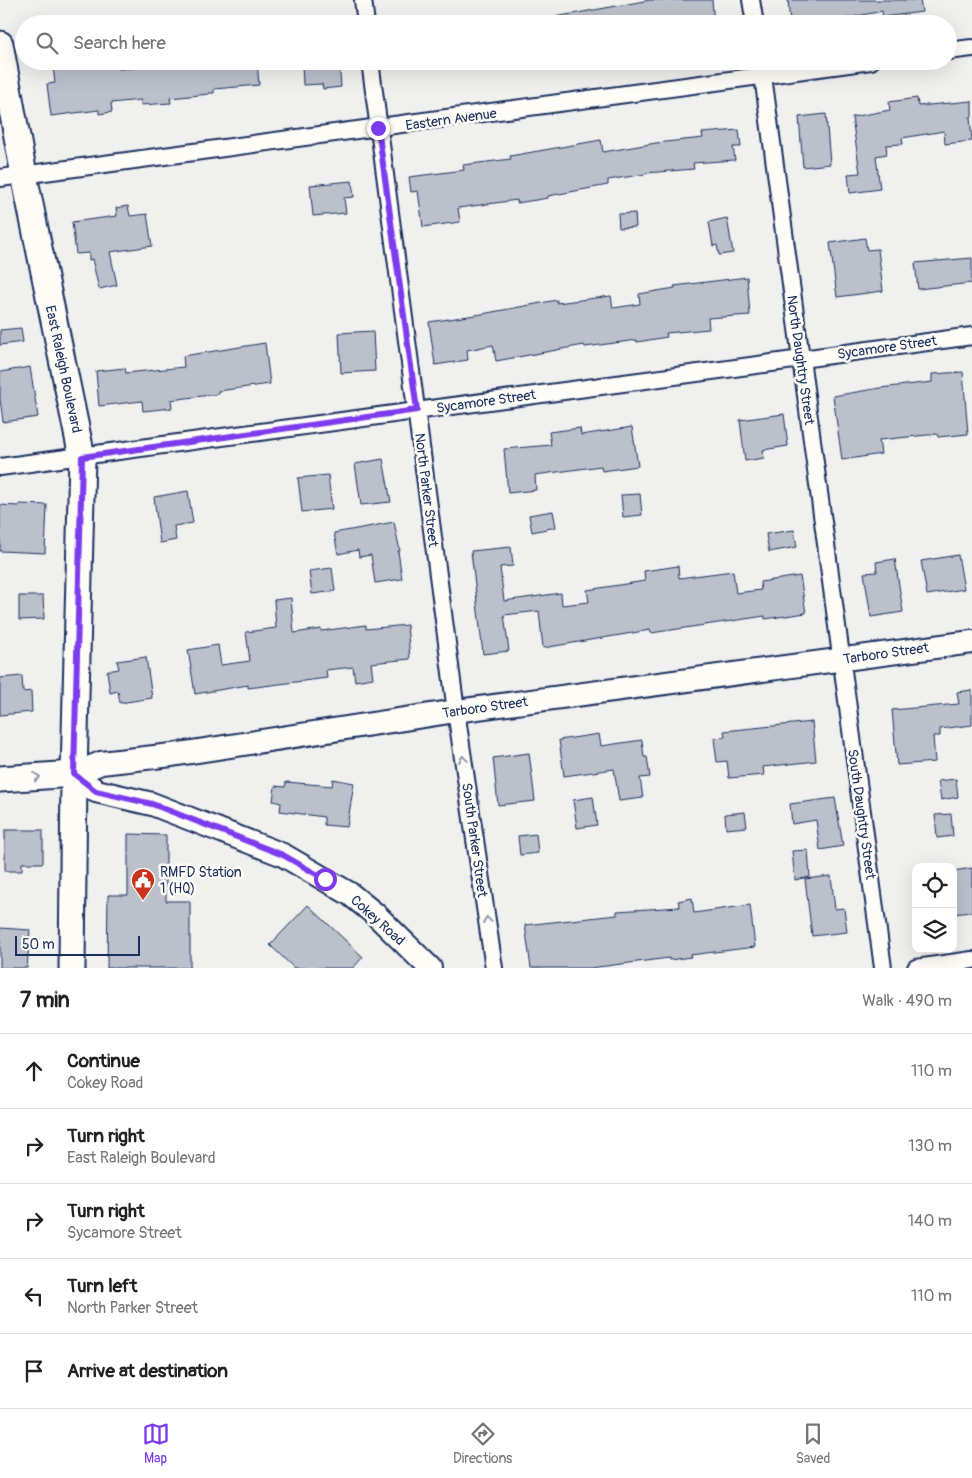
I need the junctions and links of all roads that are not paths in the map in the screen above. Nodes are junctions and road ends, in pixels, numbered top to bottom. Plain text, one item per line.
1 (363, 0) edge
2 (751, 0) edge
3 (365, 15) edge
4 (754, 15) edge
5 (0, 44) edge
6 (972, 48) edge
7 (957, 50) edge
8 (371, 70) edge
9 (749, 70) edge
10 (762, 70) edge
11 (378, 128) junction
12 (12, 176) edge
13 (972, 336) edge
14 (801, 359) junction
15 (417, 410) junction
16 (82, 457) junction
17 (0, 467) edge
18 (972, 642) edge
19 (842, 659) junction
20 (456, 711) junction
21 (74, 774) junction
22 (0, 779) edge
23 (972, 960) edge
24 (72, 968) edge
25 (430, 968) edge
26 (494, 968) edge
27 (883, 968) edge
28 (916, 968) edge

1 - 3 street
2 - 4 street
5 - 12 main road, East Raleigh Boulevard
6 - 7 street
8 - 11 street, North Parker Street
9 - 11 street, Eastern Avenue
10 - 14 street, North Daughtry Street
11 - 12 street, Eastern Avenue
11 - 15 street, North Parker Street
12 - 16 main road, East Raleigh Boulevard
13 - 14 street, Sycamore Street
14 - 15 street, Sycamore Street
14 - 19 street, North Daughtry Street
15 - 16 street, Sycamore Street
15 - 20 street, North Parker Street
16 - 17 street, Sycamore Street
16 - 21 main road, East Raleigh Boulevard
18 - 19 street, Tarboro Street
19 - 20 street, Tarboro Street
19 - 27 street, South Daughtry Street
20 - 21 street, Tarboro Street
26 -> 20 street, South Parker Street
22 -> 21 main road, Tarboro Street
21 - 24 main road, East Raleigh Boulevard
21 - 25 street, Cokey Road
23 - 28 street

